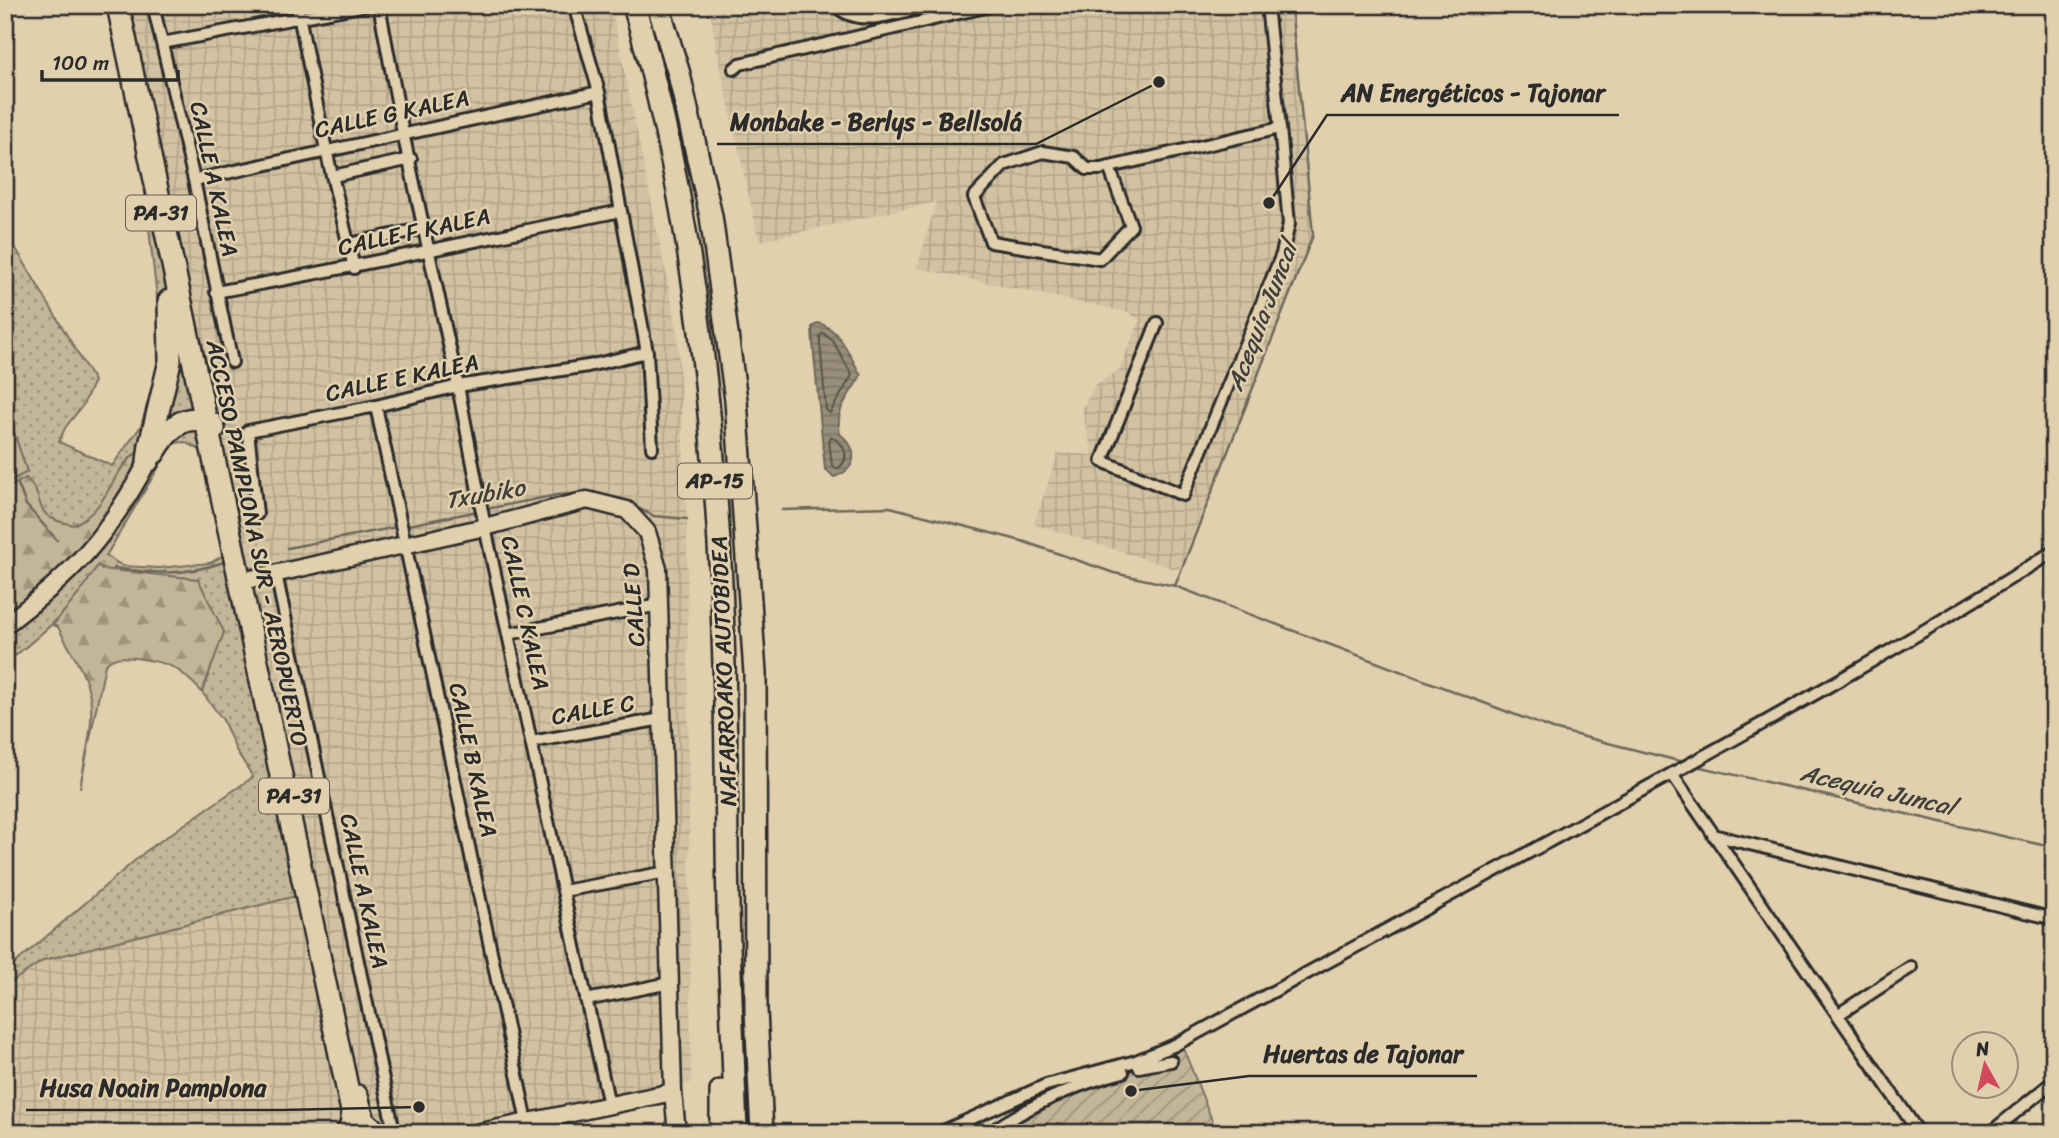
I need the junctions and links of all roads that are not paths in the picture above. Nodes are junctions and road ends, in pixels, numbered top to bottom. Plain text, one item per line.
1 (118, 5) edge
2 (127, 5) edge
3 (153, 5) edge
4 (298, 5) edge
5 (367, 5) edge
6 (379, 5) edge
7 (574, 5) edge
8 (634, 5) edge
9 (658, 5) edge
10 (670, 5) edge
11 (835, 5) edge
12 (930, 5) edge
13 (994, 5) edge
14 (1267, 5) edge
15 (300, 18) junction
16 (162, 43) junction
17 (734, 69) dead end
18 (598, 92) junction
19 (1280, 128) junction
20 (403, 133) junction
21 (326, 150) junction
22 (411, 159) junction
23 (1109, 167) junction
24 (333, 176) junction
25 (194, 180) junction
26 (155, 182) junction
27 (621, 211) junction
28 (711, 216) junction
29 (425, 228) junction
30 (349, 244) junction
31 (428, 250) junction
32 (354, 268) junction
33 (216, 292) junction
34 (1157, 323) dead end
35 (647, 352) junction
36 (206, 358) junction
37 (232, 362) dead end
38 (458, 386) junction
39 (376, 406) junction
40 (205, 420) junction
41 (652, 447) dead end
42 (158, 449) junction
43 (219, 455) junction
44 (257, 514) dead end
45 (485, 527) junction
46 (405, 538) junction
47 (2054, 551) edge
48 (276, 574) junction
49 (251, 579) junction
50 (659, 605) junction
51 (5, 625) edge
52 (508, 635) junction
53 (662, 719) junction
54 (531, 742) junction
55 (1672, 774) junction
56 (1713, 835) junction
57 (667, 872) junction
58 (563, 891) junction
59 (2054, 919) edge
60 (729, 943) junction
61 (1911, 967) dead end
62 (670, 983) junction
63 (586, 1000) junction
64 (1839, 1014) junction
65 (1171, 1061) dead end
66 (2054, 1081) edge
67 (673, 1092) junction
68 (609, 1105) junction
69 (527, 1122) junction
70 (380, 1131) edge
71 (347, 1133) edge
72 (475, 1133) edge
73 (677, 1133) edge
74 (721, 1133) edge
75 (736, 1133) edge
76 (761, 1133) edge
77 (939, 1133) edge
78 (989, 1133) edge
79 (1919, 1133) edge
80 (1990, 1133) edge

1 - 26 highway, ACCESO PAMPLONA SUR - AEROPUERTO / PA-31
2 - 36 highway, ACCESO PAMPLONA SUR - AEROPUERTO / PA-31
3 - 16 street, CALLE A KALEA
4 - 15 street
5 - 15 street
6 - 20 street, CALLE C KALEA
7 - 18 street
8 - 60 highway, NAFARROAKO AUTOBIDEA / AP-15
9 - 28 highway, NAFARROAKO AUTOBIDEA / AP-15
10 - 28 highway
11 - 12 street
13 - 17 street
14 - 19 street
15 - 16 street
15 - 21 street
16 - 25 street, CALLE A KALEA
18 - 20 street, CALLE G KALEA
18 - 27 street
19 - 23 street
19 - 34 street
20 - 21 street, CALLE G KALEA
20 - 22 street, CALLE C KALEA
21 - 24 street
21 - 25 street, CALLE G KALEA
22 - 24 street
22 - 29 street, CALLE C KALEA
23 - 23 street
24 - 30 street
25 - 33 street, CALLE A KALEA
26 - 40 highway, ACCESO PAMPLONA SUR - AEROPUERTO / PA-31
26 - 42 highway
27 - 31 street, CALLE F KALEA
27 - 35 street
28 - 76 highway, NAFARROAKO AUTOBIDEA / AP-15
29 - 30 street
29 - 31 street, CALLE C KALEA
30 - 32 street
31 - 32 street, CALLE F KALEA
31 - 38 street, CALLE C KALEA
32 - 33 street, CALLE F KALEA
33 - 37 street, CALLE A KALEA
35 - 38 street, CALLE E KALEA
35 - 41 street
36 - 40 highway
36 - 43 highway, ACCESO PAMPLONA SUR - AEROPUERTO / PA-31
38 - 39 street, CALLE E KALEA
38 - 45 street, CALLE C KALEA
39 - 44 street, CALLE E KALEA
39 - 46 street, CALLE B KALEA
40 - 42 highway
40 - 43 highway
42 - 43 highway
42 - 51 street
43 - 49 highway, ACCESO PAMPLONA SUR - AEROPUERTO / PA-31
43 - 71 highway, ACCESO PAMPLONA SUR - AEROPUERTO / PA-31
45 - 46 street, CALLE D
45 - 50 street, CALLE D
45 - 52 street, CALLE C KALEA
46 - 48 street, CALLE D
46 - 69 street, CALLE B KALEA
47 - 55 street
48 - 49 street, CALLE D
48 - 70 street, CALLE A KALEA
49 - 70 highway, ACCESO PAMPLONA SUR - AEROPUERTO / PA-31
50 - 52 street
50 - 53 street, CALLE D
52 - 54 street, CALLE C KALEA
53 - 54 street, CALLE C
53 - 57 street, CALLE D
54 - 58 street, CALLE C KALEA
55 - 56 street
55 - 77 street
56 - 59 street
56 - 64 street
57 - 58 street
57 - 62 street, CALLE D
58 - 63 street, CALLE C KALEA
60 - 74 highway
60 - 75 highway, AP-15
61 - 64 street
62 - 63 street
62 - 67 street, CALLE D
63 - 68 street, CALLE C KALEA
64 - 79 street
65 - 78 street
66 - 80 street
67 - 68 street
67 - 73 street, CALLE D
68 - 69 street
69 - 72 street
70 - 71 highway

